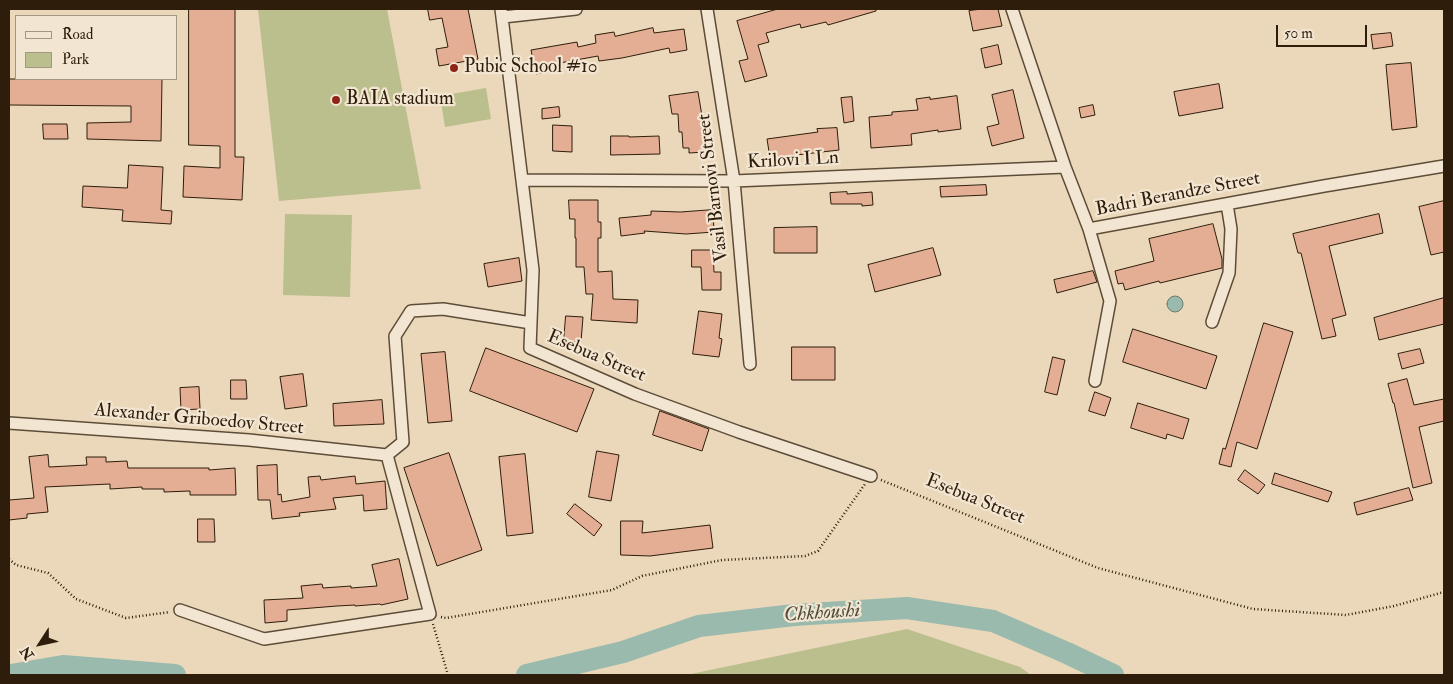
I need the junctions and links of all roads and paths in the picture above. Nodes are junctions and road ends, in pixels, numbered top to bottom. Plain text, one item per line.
1 (576, 9) edge
2 (707, 9) edge
3 (1012, 9) edge
4 (502, 13) edge
5 (1444, 166) edge
6 (1065, 167) junction
7 (522, 180) junction
8 (734, 182) junction
9 (1227, 204) junction
10 (1089, 229) junction
11 (1212, 322) dead end
12 (531, 323) junction
13 (750, 364) dead end
14 (1095, 381) dead end
15 (9, 423) edge
16 (387, 455) junction
17 (871, 476) junction
18 (9, 559) edge
19 (1444, 592) edge
20 (180, 610) joint
21 (430, 614) junction
22 (448, 675) edge

1 - 4 street
2 - 8 street, Vasil Barnovi Street
3 - 6 street, Badri Berandze Street
4 - 7 street, Esebua Street
5 - 9 street, Badri Berandze Street
6 - 8 street, Krilovi I Ln
6 - 10 street, Badri Berandze Street
7 - 8 street, Krilovi I Ln
7 - 12 street, Esebua Street
8 - 13 street, Vasil Barnovi Street
9 - 10 street, Badri Berandze Street
9 - 11 street
10 - 14 street
12 - 16 street, Esebua Street
12 - 17 street, Esebua Street
15 - 16 street, Alexander Griboedov Street
16 - 21 street
17 - 19 path, Esebua Street
17 - 21 path
18 - 20 path
20 - 21 street
21 - 22 path

